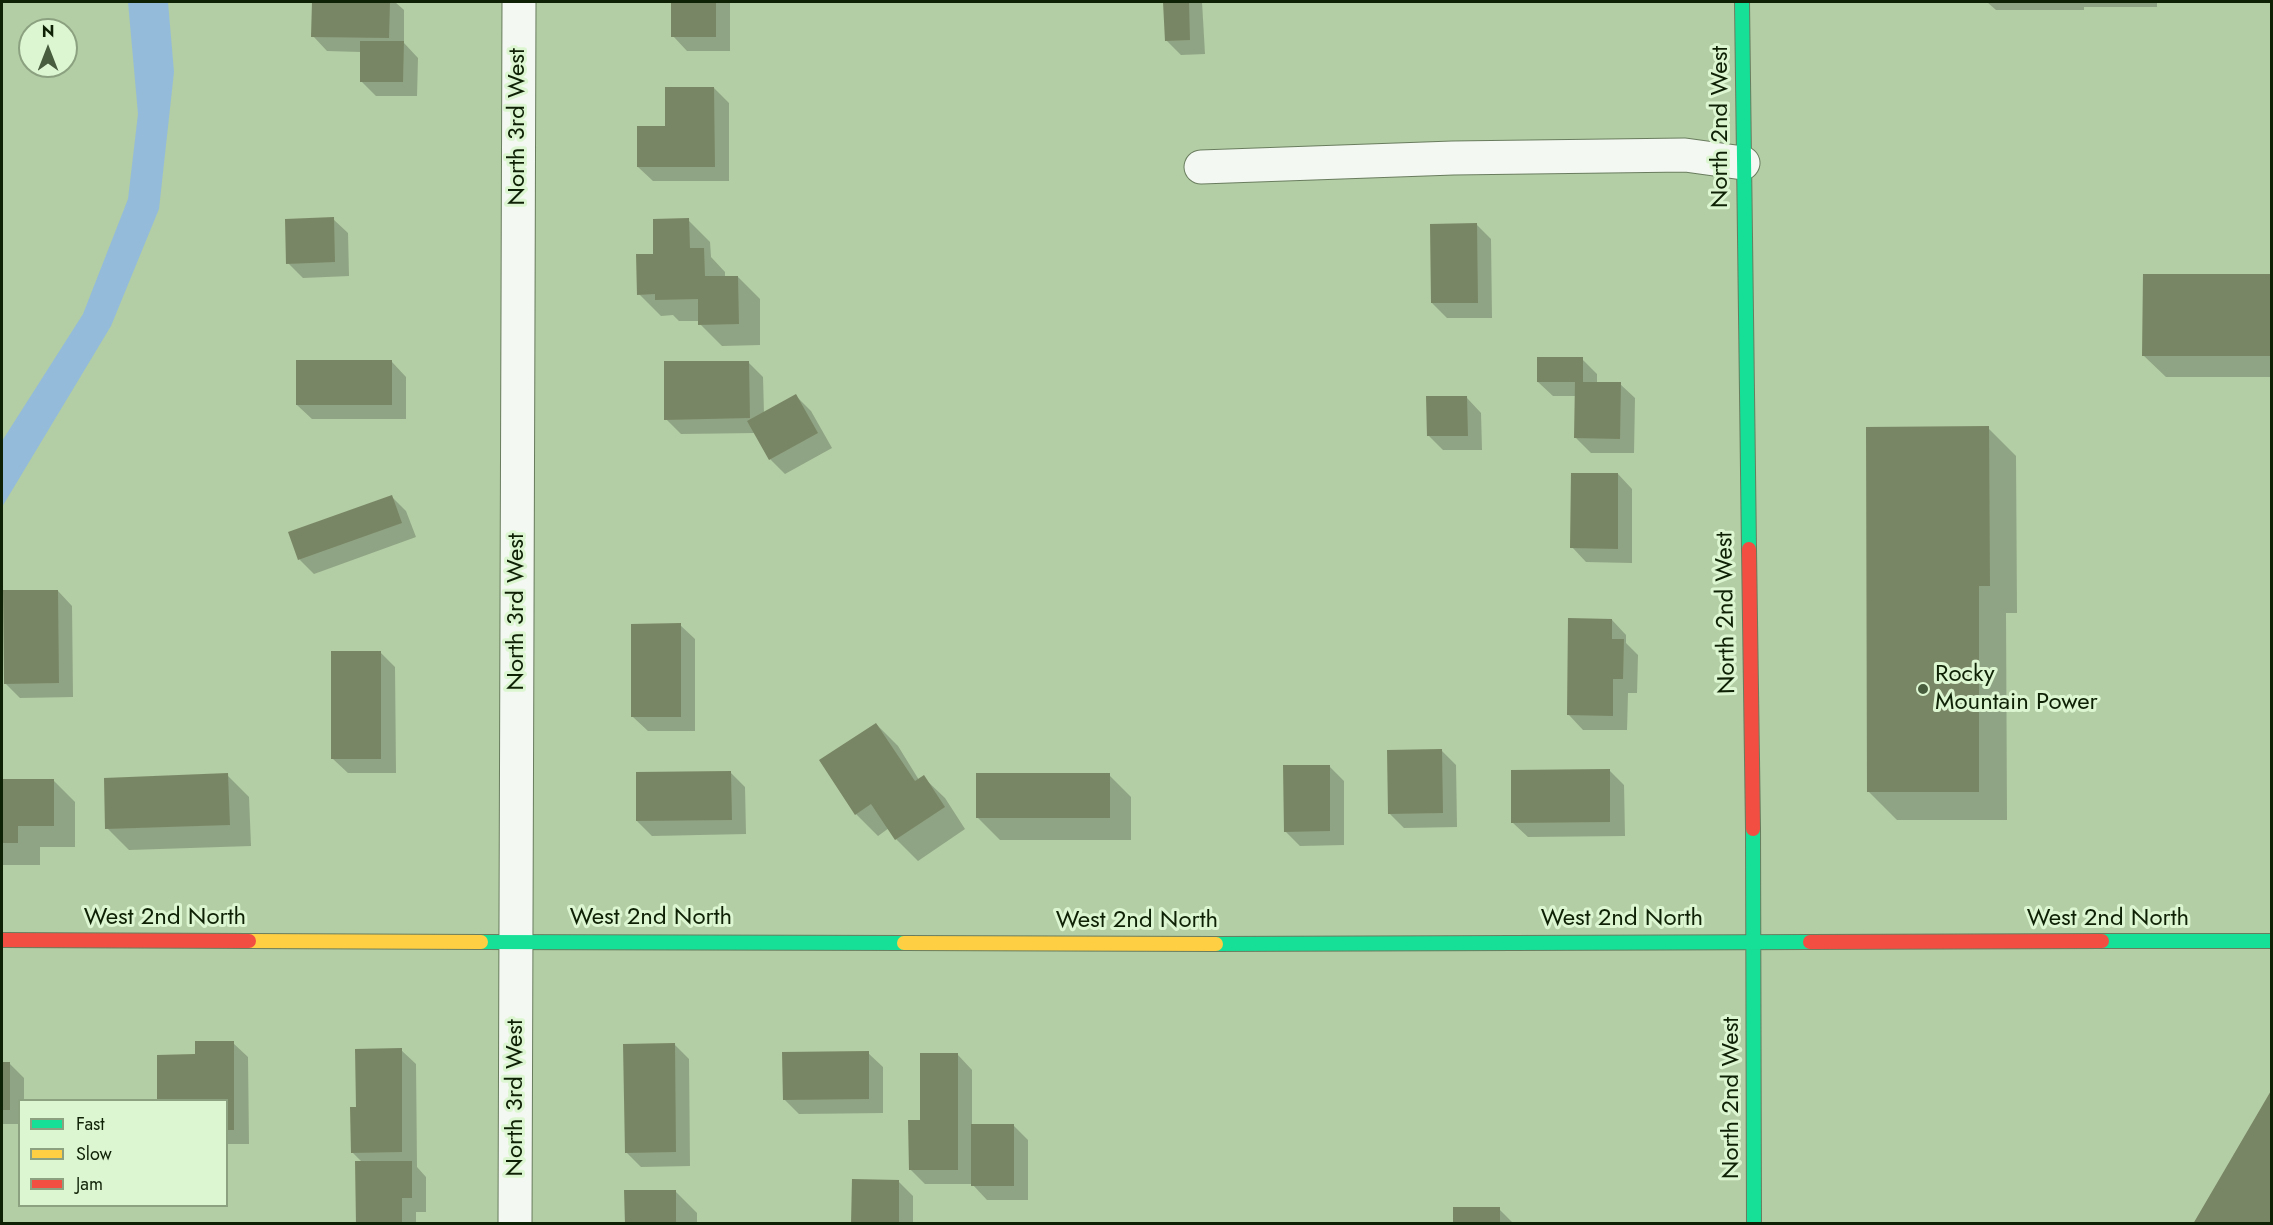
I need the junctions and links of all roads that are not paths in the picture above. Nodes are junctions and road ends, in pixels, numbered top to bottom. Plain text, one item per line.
1 (519, 2) edge
2 (1742, 2) edge
3 (1743, 163) junction
4 (1201, 167) dead end
5 (2, 940) edge
6 (516, 940) junction
7 (2271, 941) edge
8 (1754, 942) junction
9 (515, 1224) edge
10 (1754, 1224) edge

1 - 6 street, North 3rd West
2 - 3 street, North 2nd West
3 - 4 street
3 - 8 street, North 2nd West
5 - 6 street, West 2nd North
6 - 8 street, West 2nd North
6 - 9 street, North 3rd West
7 - 8 street, West 2nd North
8 - 10 street, North 2nd West

